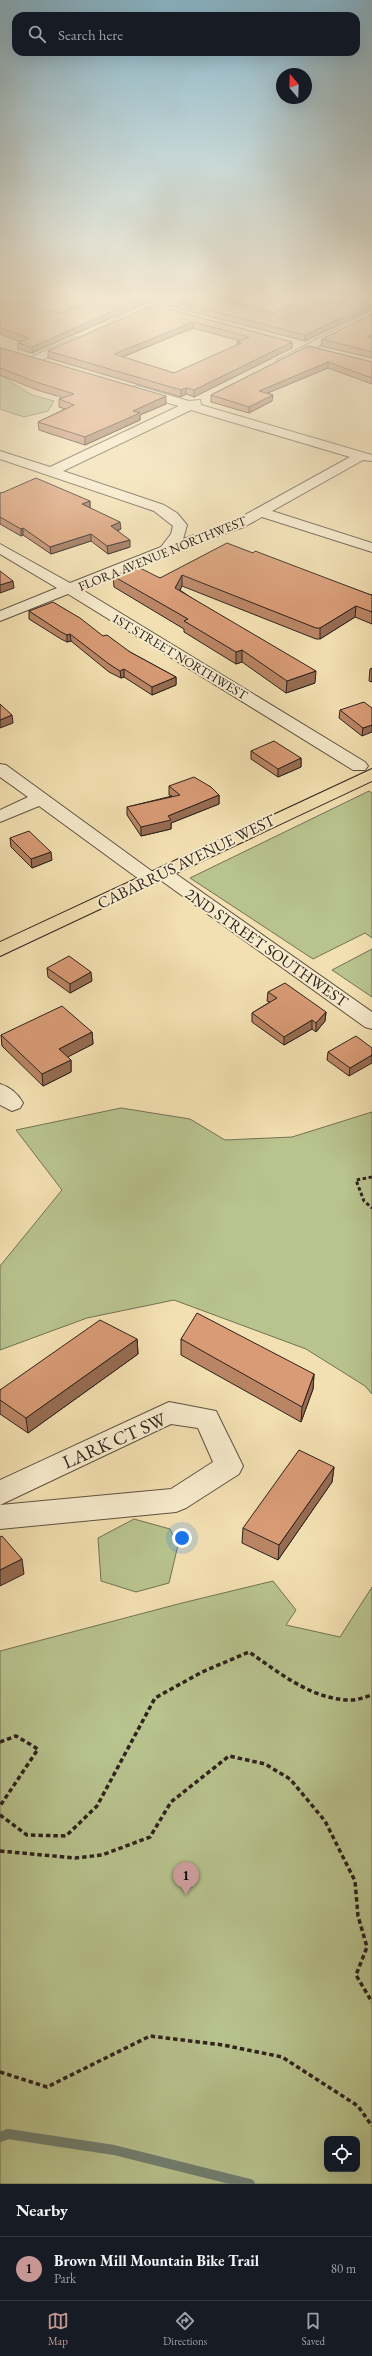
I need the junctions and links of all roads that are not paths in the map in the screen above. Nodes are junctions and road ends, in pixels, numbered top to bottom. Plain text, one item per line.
1 (175, 401) edge
2 (200, 401) edge
3 (191, 406) junction
4 (0, 455) edge
5 (366, 458) edge
6 (51, 472) junction
7 (261, 512) junction
8 (177, 538) junction
9 (194, 540) junction
10 (0, 548) edge
11 (372, 548) edge
12 (166, 550) junction
13 (70, 590) junction
14 (0, 616) edge
15 (368, 766) edge
16 (0, 769) edge
17 (41, 798) junction
18 (0, 817) edge
19 (150, 873) junction
20 (0, 934) edge
21 (0, 950) edge
22 (371, 1020) edge
23 (0, 1493) edge
24 (0, 1517) edge

1 - 3 street
2 - 3 street
3 - 5 street
3 - 6 street
4 - 6 street
5 - 7 street, FLORA AVENUE NORTHWEST
6 - 8 street
7 - 9 street, FLORA AVENUE NORTHWEST
7 - 11 street
8 - 9 street
8 - 12 street
9 - 12 street, FLORA AVENUE NORTHWEST
10 - 13 street, 1ST STREET NORTHWEST
12 - 13 street, FLORA AVENUE NORTHWEST
13 - 14 street, FLORA AVENUE NORTHWEST
13 - 15 street, 1ST STREET NORTHWEST
15 - 19 main road, CABARRUS AVENUE WEST
15 - 19 main road, CABARRUS AVENUE WEST
16 - 17 street, 2ND STREET SOUTHWEST
17 - 18 street
17 - 19 street, 2ND STREET SOUTHWEST
19 - 20 main road, CABARRUS AVENUE WEST
19 - 21 main road, CABARRUS AVENUE WEST
19 - 22 street, 2ND STREET SOUTHWEST
23 - 24 street, LARK CT SW

